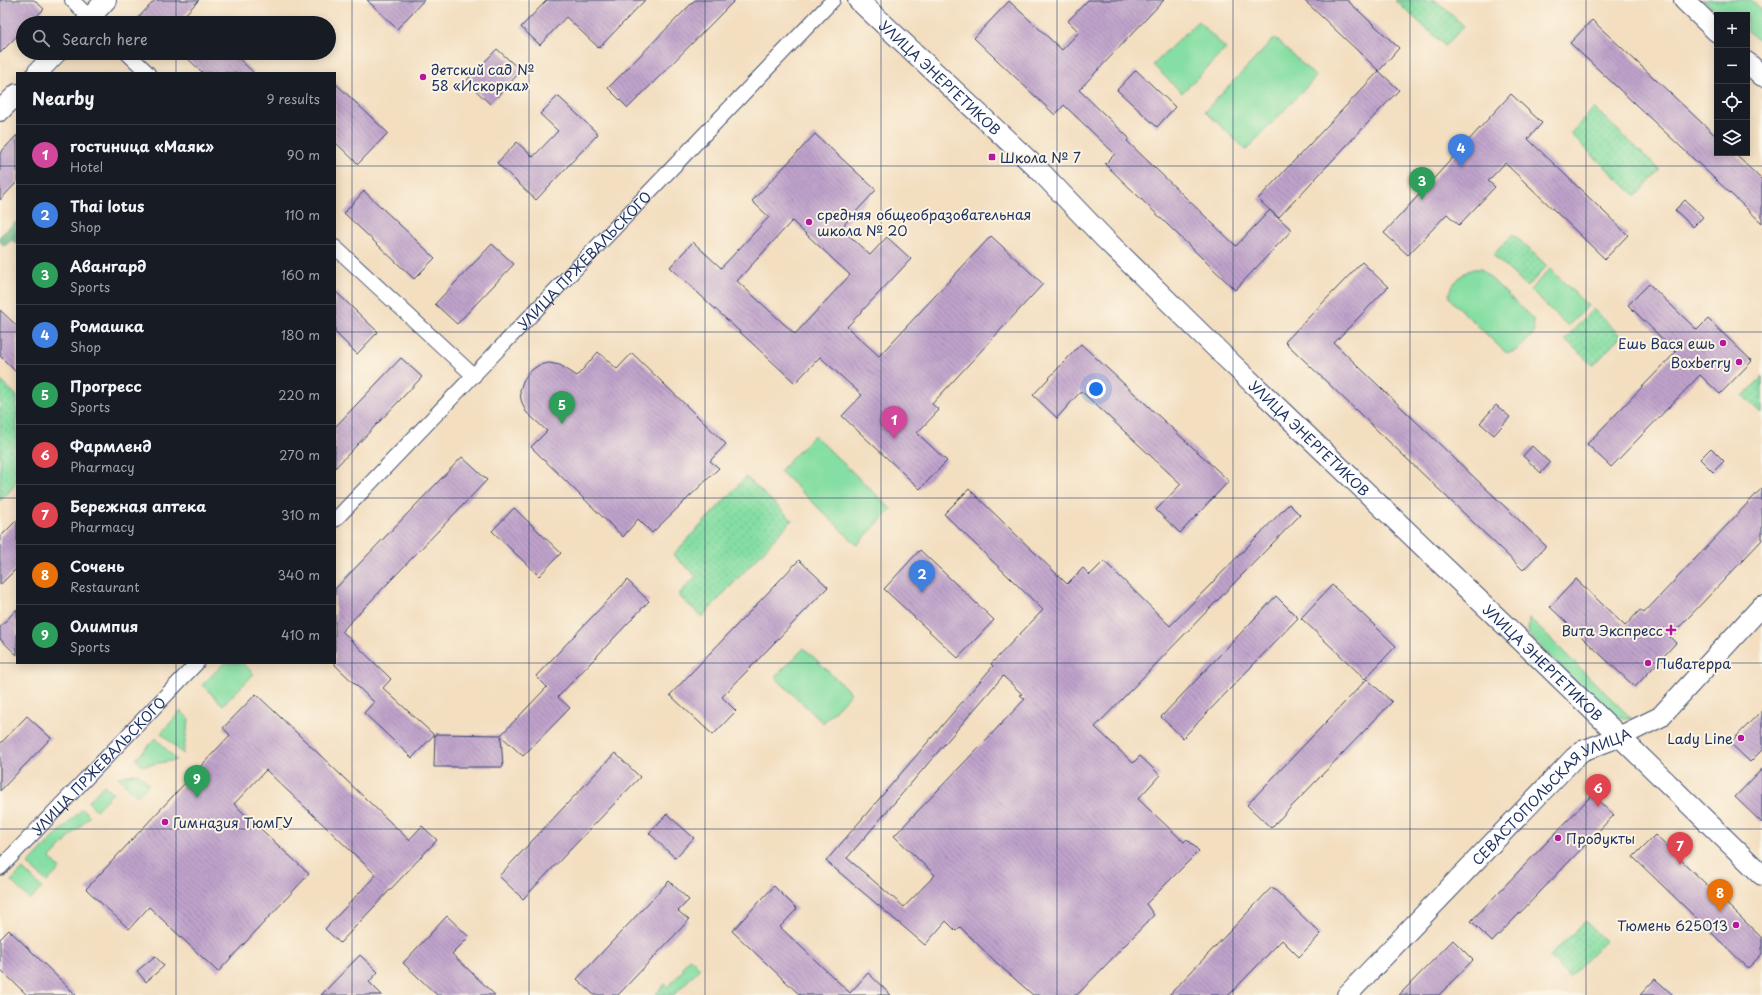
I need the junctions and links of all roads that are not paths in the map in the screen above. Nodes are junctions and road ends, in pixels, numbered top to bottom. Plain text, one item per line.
1 (72, 0) edge
2 (106, 0) edge
3 (833, 0) edge
4 (858, 0) edge
5 (1684, 0) edge
6 (86, 16) edge
7 (94, 16) edge
8 (1714, 29) edge
9 (49, 60) edge
10 (134, 60) edge
11 (1750, 65) edge
12 (38, 72) edge
13 (147, 72) edge
14 (1762, 76) edge
15 (16, 95) edge
16 (0, 111) edge
17 (336, 248) edge
18 (474, 376) junction
19 (336, 519) edge
20 (1762, 606) edge
21 (196, 664) edge
22 (1619, 737) junction
23 (0, 868) edge
24 (1762, 875) edge
25 (1347, 995) edge

1 - 6 street
2 - 7 street
3 - 18 street, УЛИЦА ПРЖЕВАЛЬСКОГО
4 - 22 street, УЛИЦА ЭНЕРГЕТИКОВ
5 - 8 street
9 - 12 street
10 - 13 street
11 - 14 street
15 - 16 street
17 - 18 street
18 - 19 street, УЛИЦА ПРЖЕВАЛЬСКОГО
20 - 22 street, СЕВАСТОПОЛЬСКАЯ УЛИЦА
21 - 23 street, УЛИЦА ПРЖЕВАЛЬСКОГО
22 - 24 street, УЛИЦА ЭНЕРГЕТИКОВ
22 - 25 street, СЕВАСТОПОЛЬСКАЯ УЛИЦА

